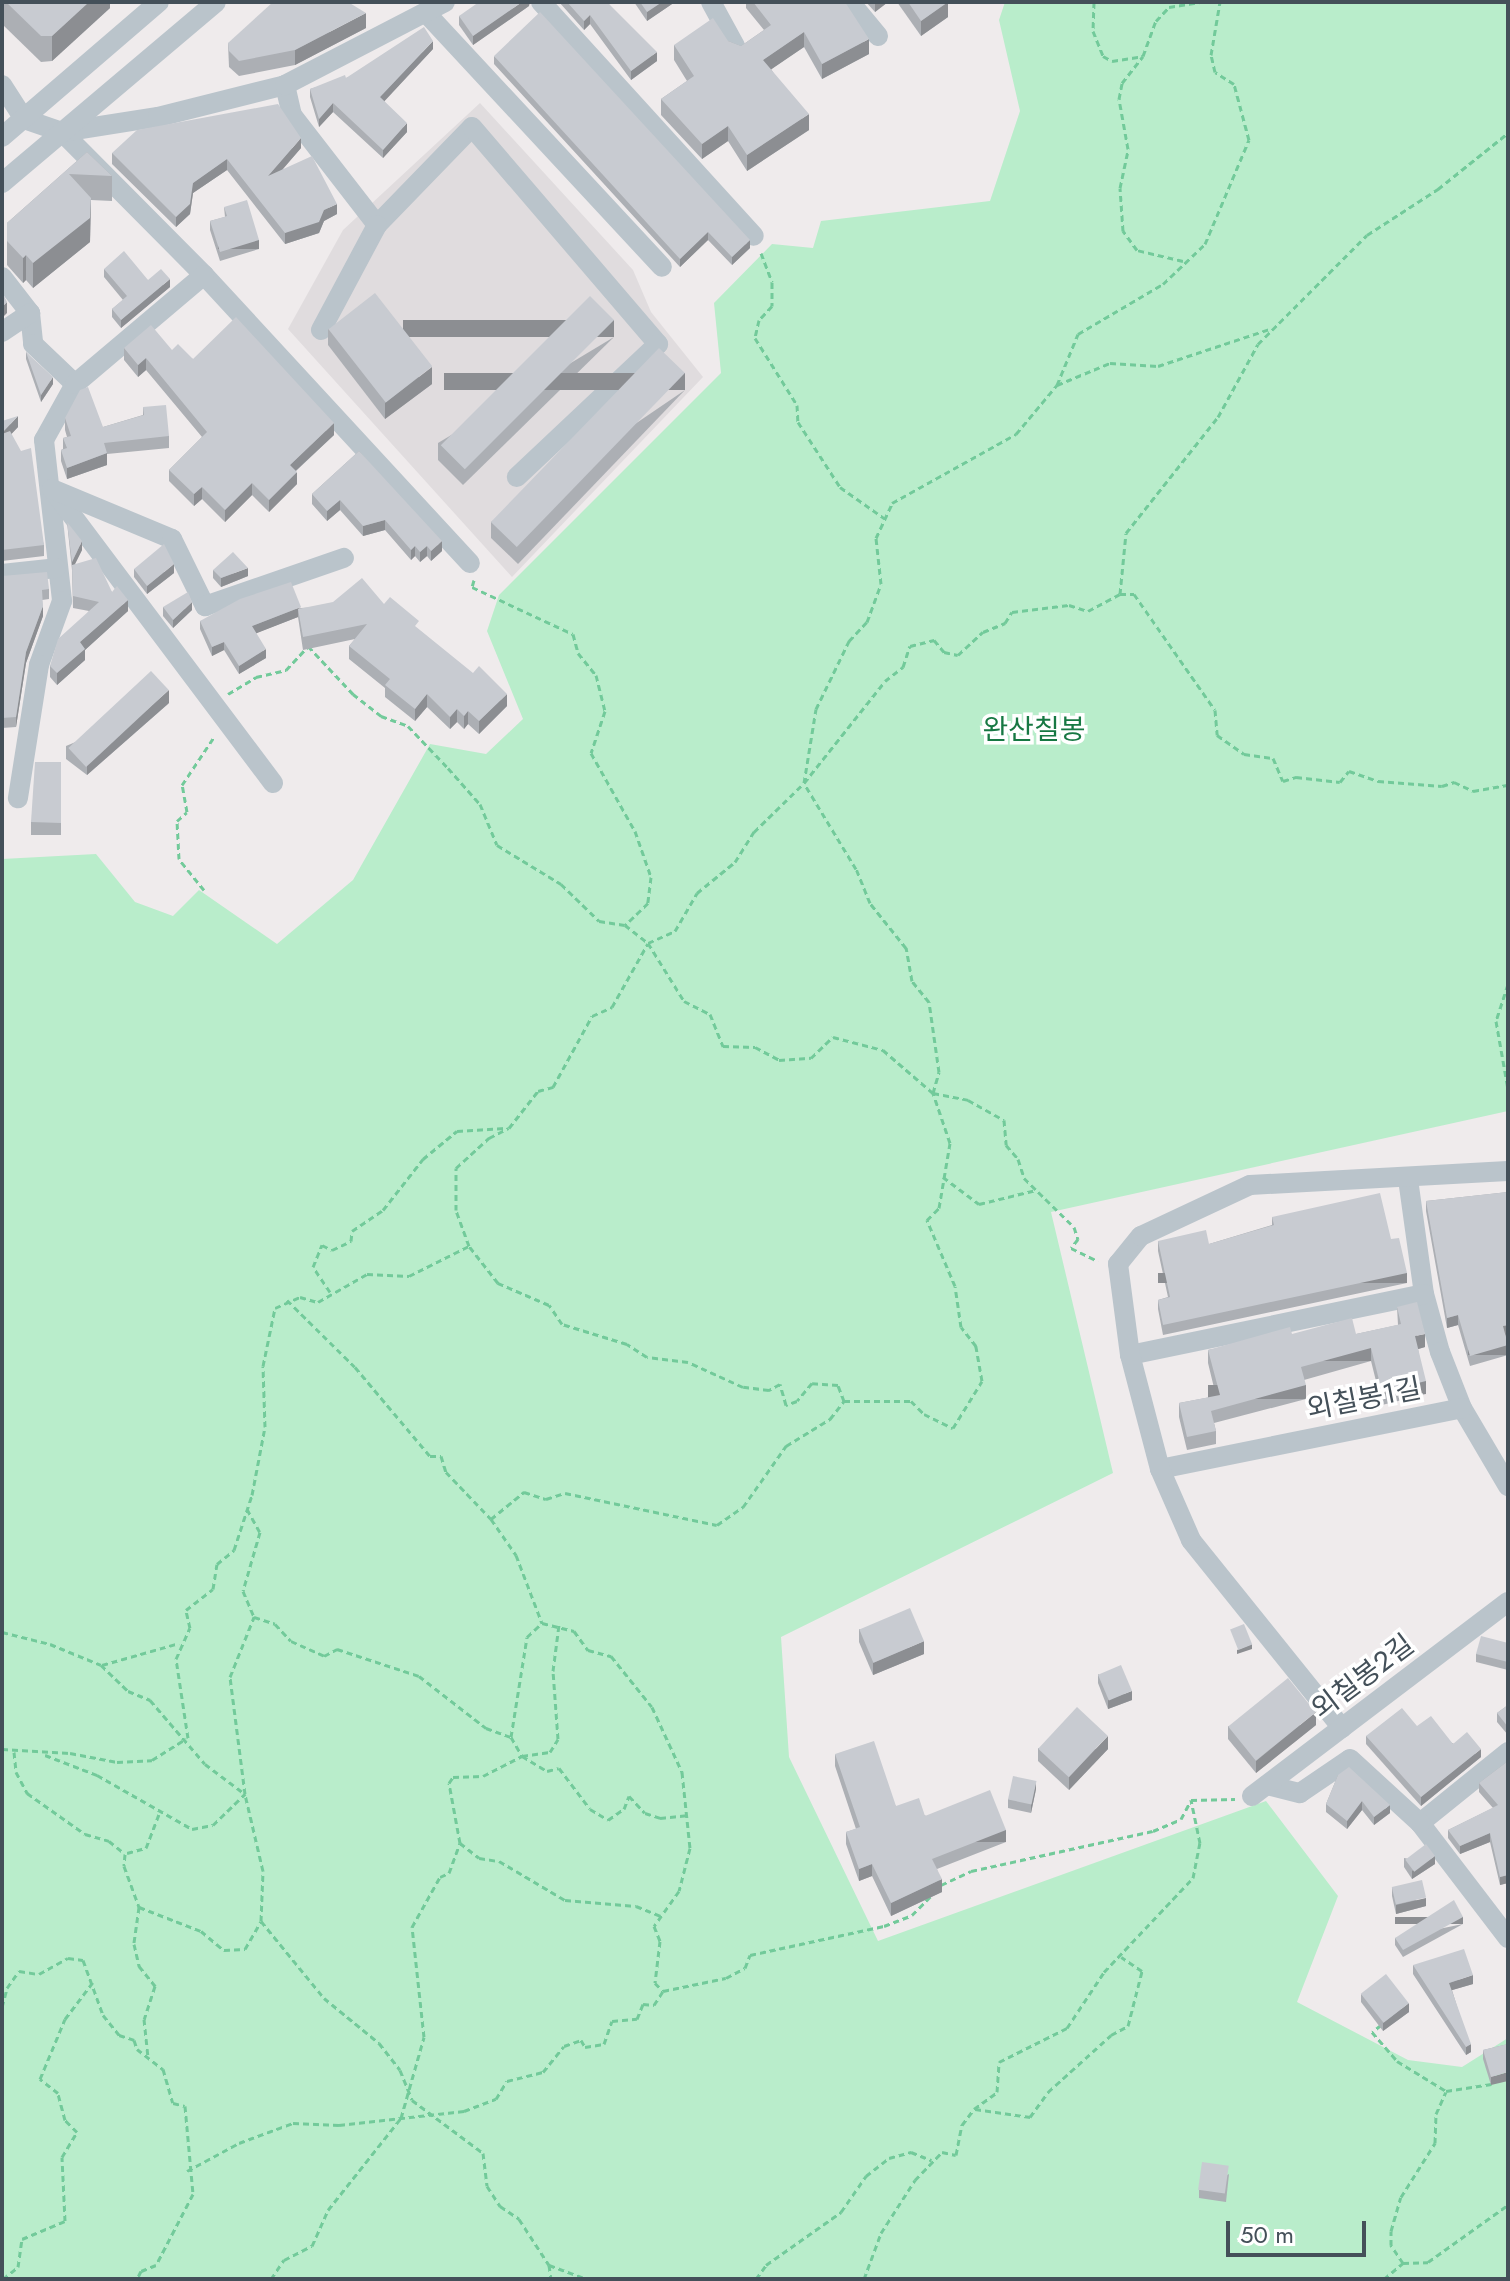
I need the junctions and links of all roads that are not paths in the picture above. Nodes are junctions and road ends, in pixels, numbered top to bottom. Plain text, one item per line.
1 (159, 2) edge
2 (216, 2) edge
3 (445, 2) edge
4 (541, 2) edge
5 (711, 2) edge
6 (850, 2) edge
7 (427, 14) junction
8 (878, 36) dead end
9 (735, 46) edge
10 (2, 85) edge
11 (285, 85) junction
12 (24, 119) junction
13 (62, 132) junction
14 (2, 137) edge
15 (2, 183) edge
16 (377, 225) junction
17 (754, 236) road end
18 (662, 267) dead end
19 (204, 275) junction
20 (2, 277) edge
21 (30, 313) junction
22 (321, 330) dead end
23 (2, 332) edge
24 (75, 384) junction
25 (517, 477) dead end
26 (52, 489) junction
27 (344, 558) dead end
28 (470, 563) road end
29 (56, 568) junction
30 (2, 574) edge
31 (273, 783) dead end
32 (18, 798) dead end
33 (1508, 1171) edge
34 (1408, 1179) junction
35 (1424, 1294) junction
36 (1130, 1355) junction
37 (1462, 1408) junction
38 (1160, 1469) junction
39 (1508, 1486) edge
40 (1508, 1602) edge
41 (1342, 1728) junction
42 (1508, 1752) edge
43 (1420, 1823) junction
44 (1508, 1938) edge

1 - 12 street
2 - 13 street
3 - 7 street
4 - 17 street
5 - 9 street
6 - 8 street
7 - 11 street
7 - 18 street
10 - 12 street
11 - 13 street
11 - 16 street
12 - 13 street
12 - 14 street
13 - 15 street
13 - 19 street
16 - 22 street
16 - 25 street
19 - 24 street
19 - 28 street
20 - 21 street
21 - 23 street
21 - 24 street
24 - 26 street
26 - 27 street
26 - 29 street
26 - 31 street
29 - 30 street
29 - 32 street
33 - 34 street
34 - 35 street, 외칠봉1길
34 - 36 street
35 - 36 street
35 - 37 street, 외칠봉1길
36 - 38 street
37 - 38 street, 외칠봉1길
37 - 39 street
38 - 41 street
40 - 41 street, 외칠봉2길
41 - 43 street, 외칠봉2길
42 - 43 street
43 - 44 street

